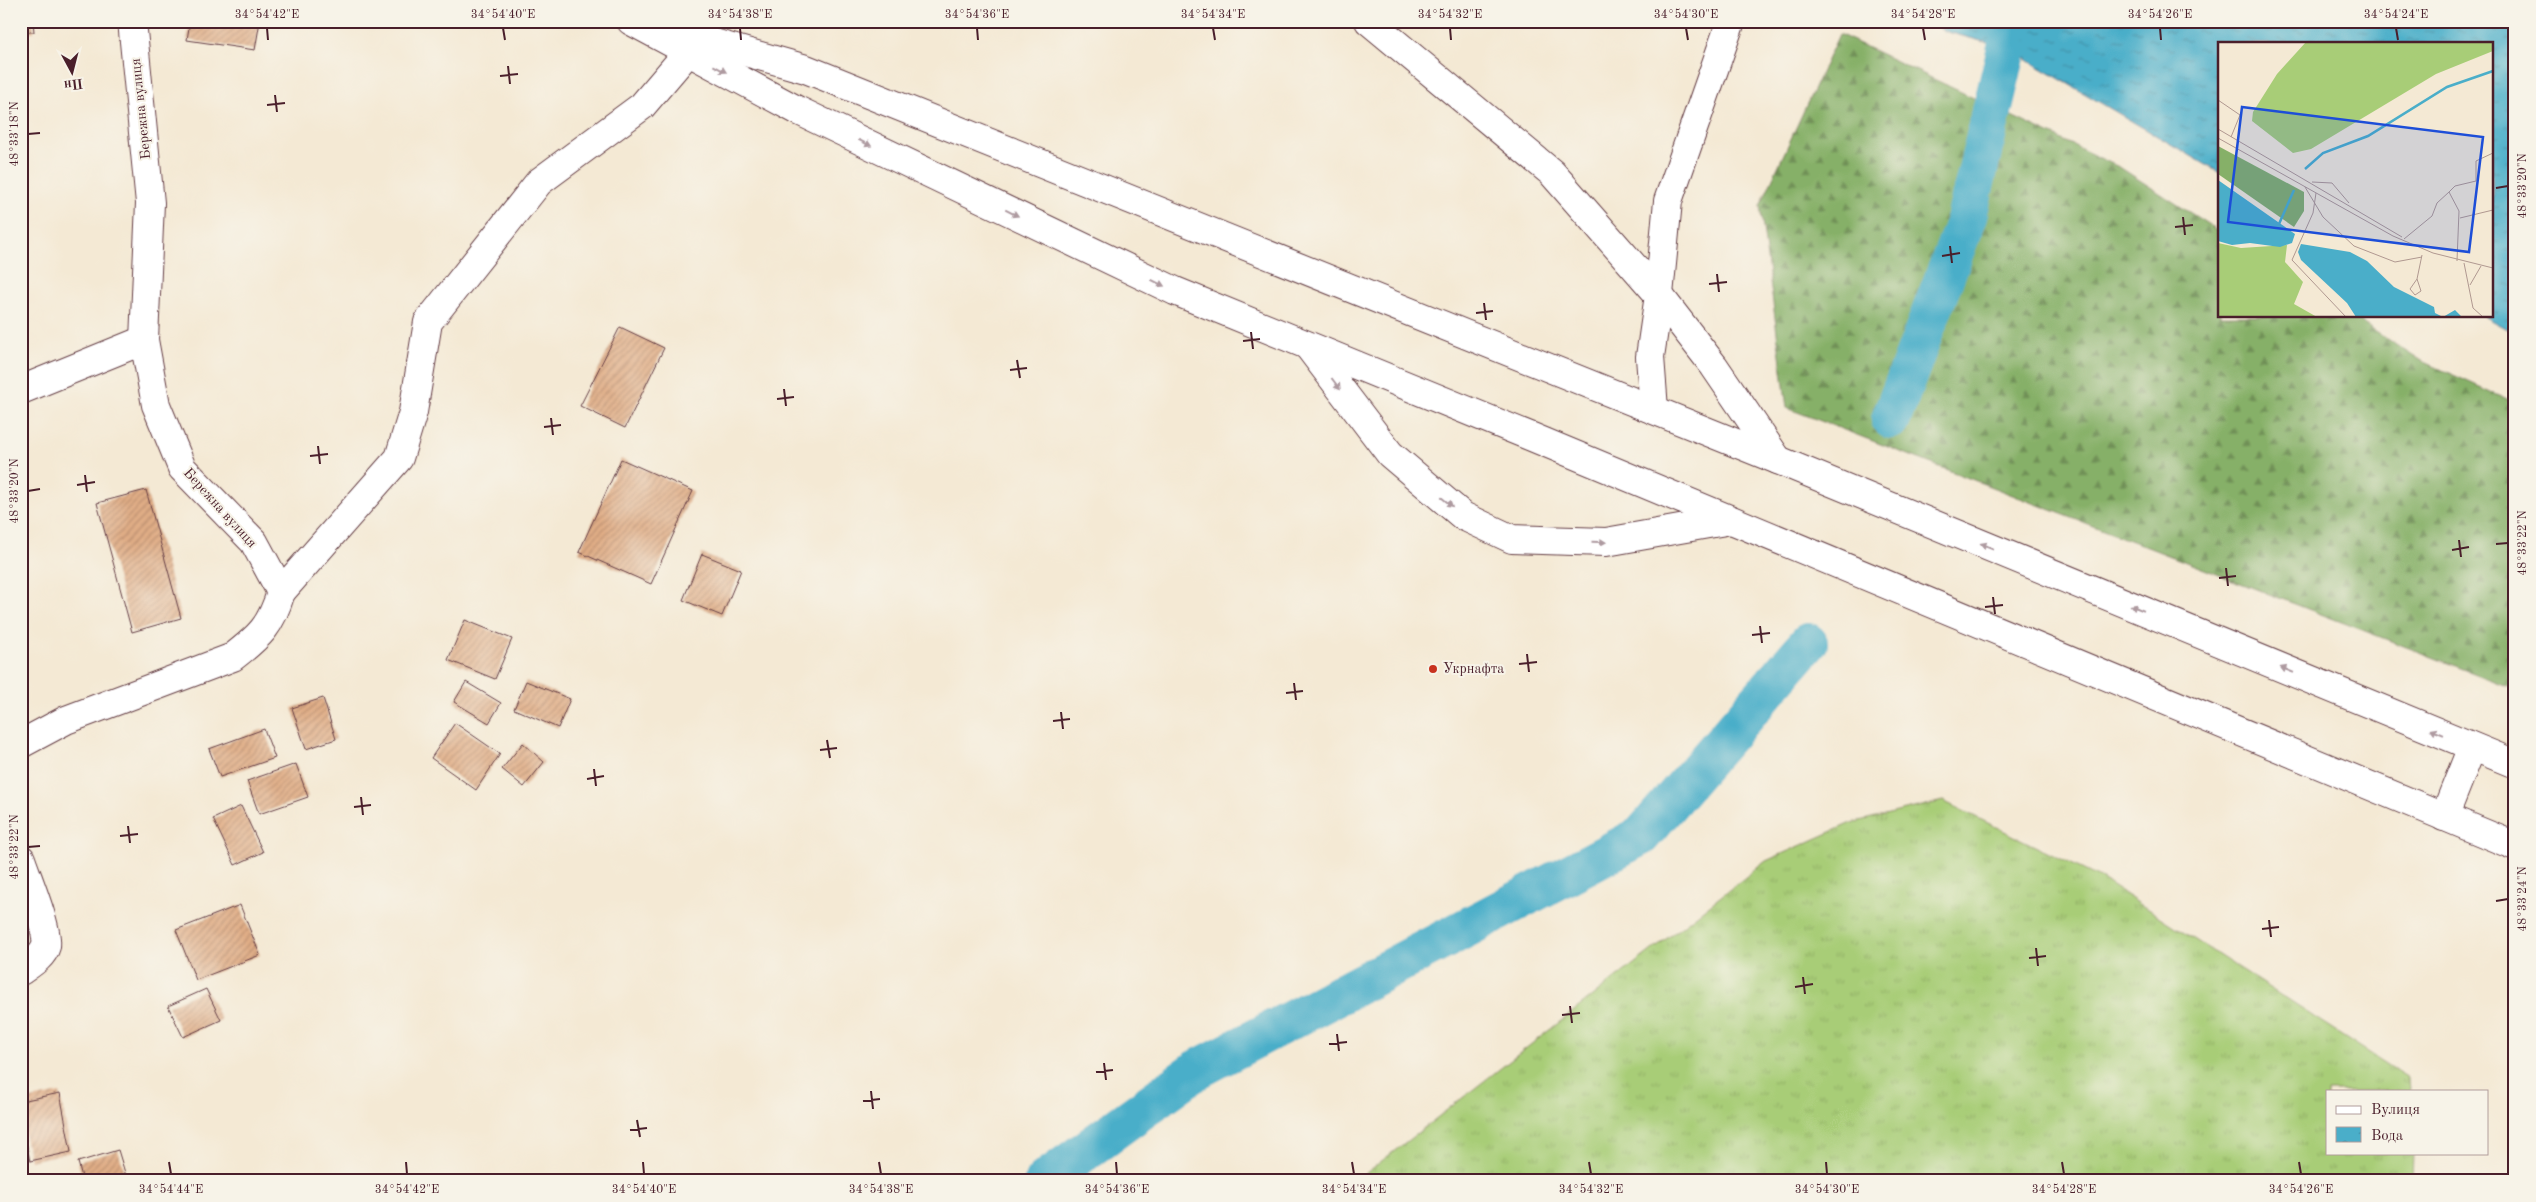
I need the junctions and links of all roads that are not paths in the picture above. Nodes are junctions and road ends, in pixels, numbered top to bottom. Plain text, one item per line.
1 (132, 21) edge
2 (631, 21) edge
3 (639, 21) edge
4 (1369, 21) edge
5 (1732, 21) edge
6 (688, 52) junction
7 (1659, 295) junction
8 (144, 340) junction
9 (1307, 345) junction
10 (21, 390) edge
11 (1654, 409) junction
12 (1778, 460) junction
13 (1731, 520) junction
14 (281, 592) junction
15 (21, 744) edge
16 (2472, 747) junction
17 (2515, 764) edge
18 (2444, 817) junction
19 (2515, 846) edge
20 (21, 859) edge
21 (21, 971) edge

1 - 8 street, Бережна вулиця
2 - 6 street
3 - 11 street
4 - 7 street
5 - 7 street
6 -> 9 street
6 - 14 street
7 - 11 street
7 - 12 street
8 - 10 street
8 - 14 street, Бережна вулиця
9 - 13 street
9 -> 13 street
11 - 12 street
16 -> 12 street
13 - 18 street
14 - 15 street
16 - 17 street
16 - 18 street
18 - 19 street
20 - 21 street

